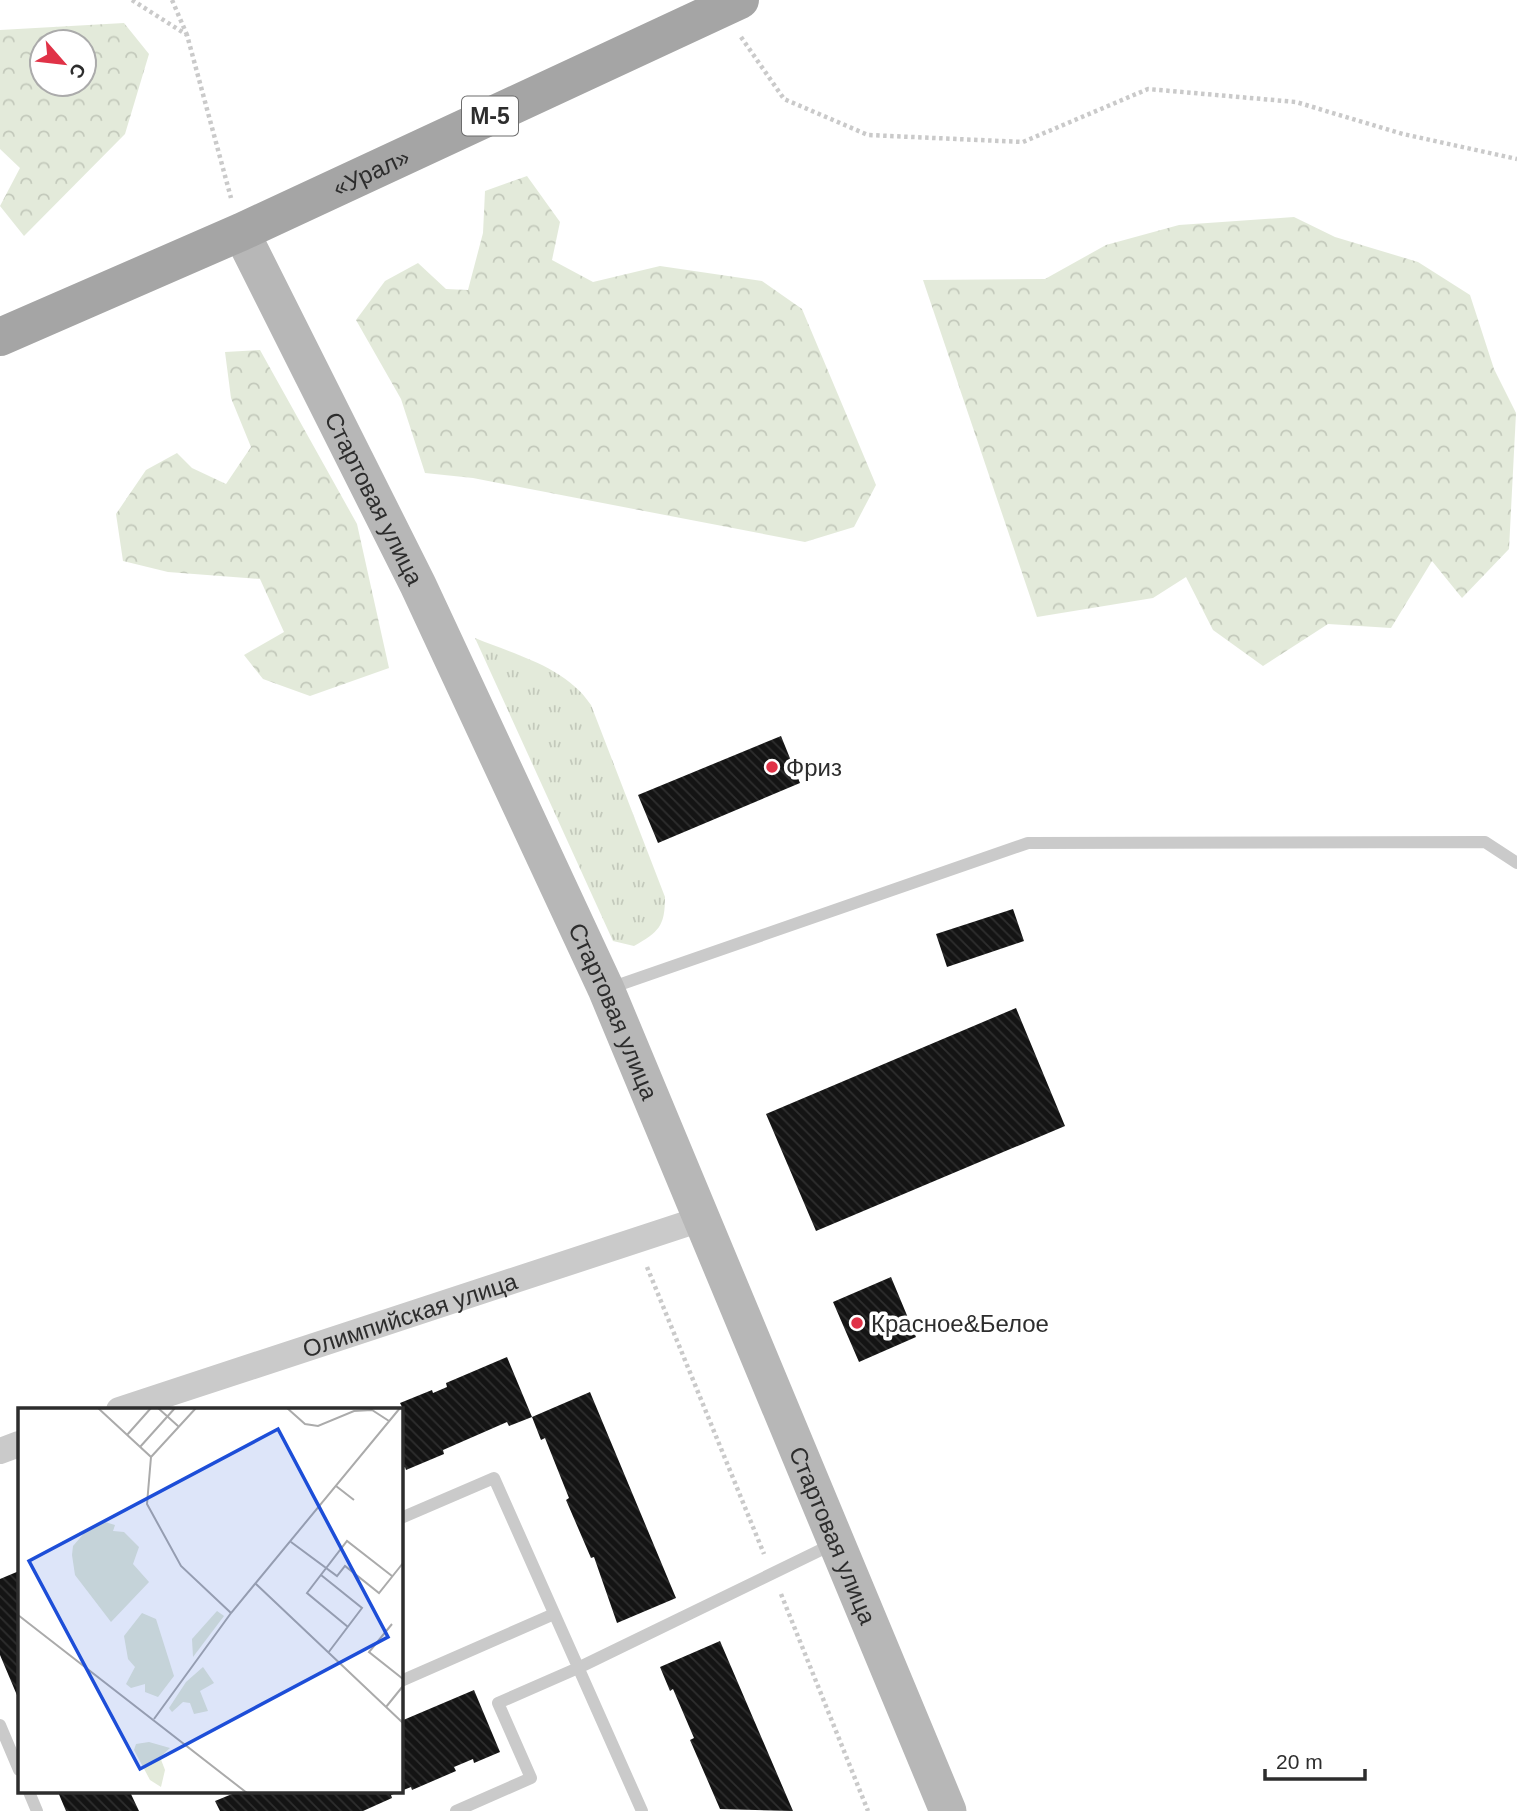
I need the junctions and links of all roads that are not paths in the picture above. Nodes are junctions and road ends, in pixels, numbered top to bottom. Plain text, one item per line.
1 (731, 4) edge
2 (241, 232) junction
3 (0, 337) edge
4 (1517, 863) edge
5 (606, 989) junction
6 (701, 1219) junction
7 (125, 1408) edge
8 (18, 1444) edge
9 (0, 1451) edge
10 (402, 1518) edge
11 (835, 1543) junction
12 (555, 1615) junction
13 (579, 1668) junction
14 (402, 1681) edge
15 (0, 1725) edge
16 (18, 1768) edge
17 (30, 1794) edge
18 (37, 1811) edge
19 (456, 1811) edge
20 (642, 1811) edge
21 (948, 1811) edge

1 - 2 main road, «Урал» / М-5
2 - 3 main road, «Урал» / М-5
2 - 5 main road, Стартовая улица
4 - 5 lane
5 - 6 main road, Стартовая улица
6 - 7 street, Олимпийская улица
6 - 11 main road, Стартовая улица
8 - 9 street
10 - 12 lane
11 - 13 lane
11 - 21 main road, Стартовая улица
12 - 13 lane
12 - 14 lane
13 - 19 lane
13 - 20 lane
15 - 16 lane
17 - 18 lane

